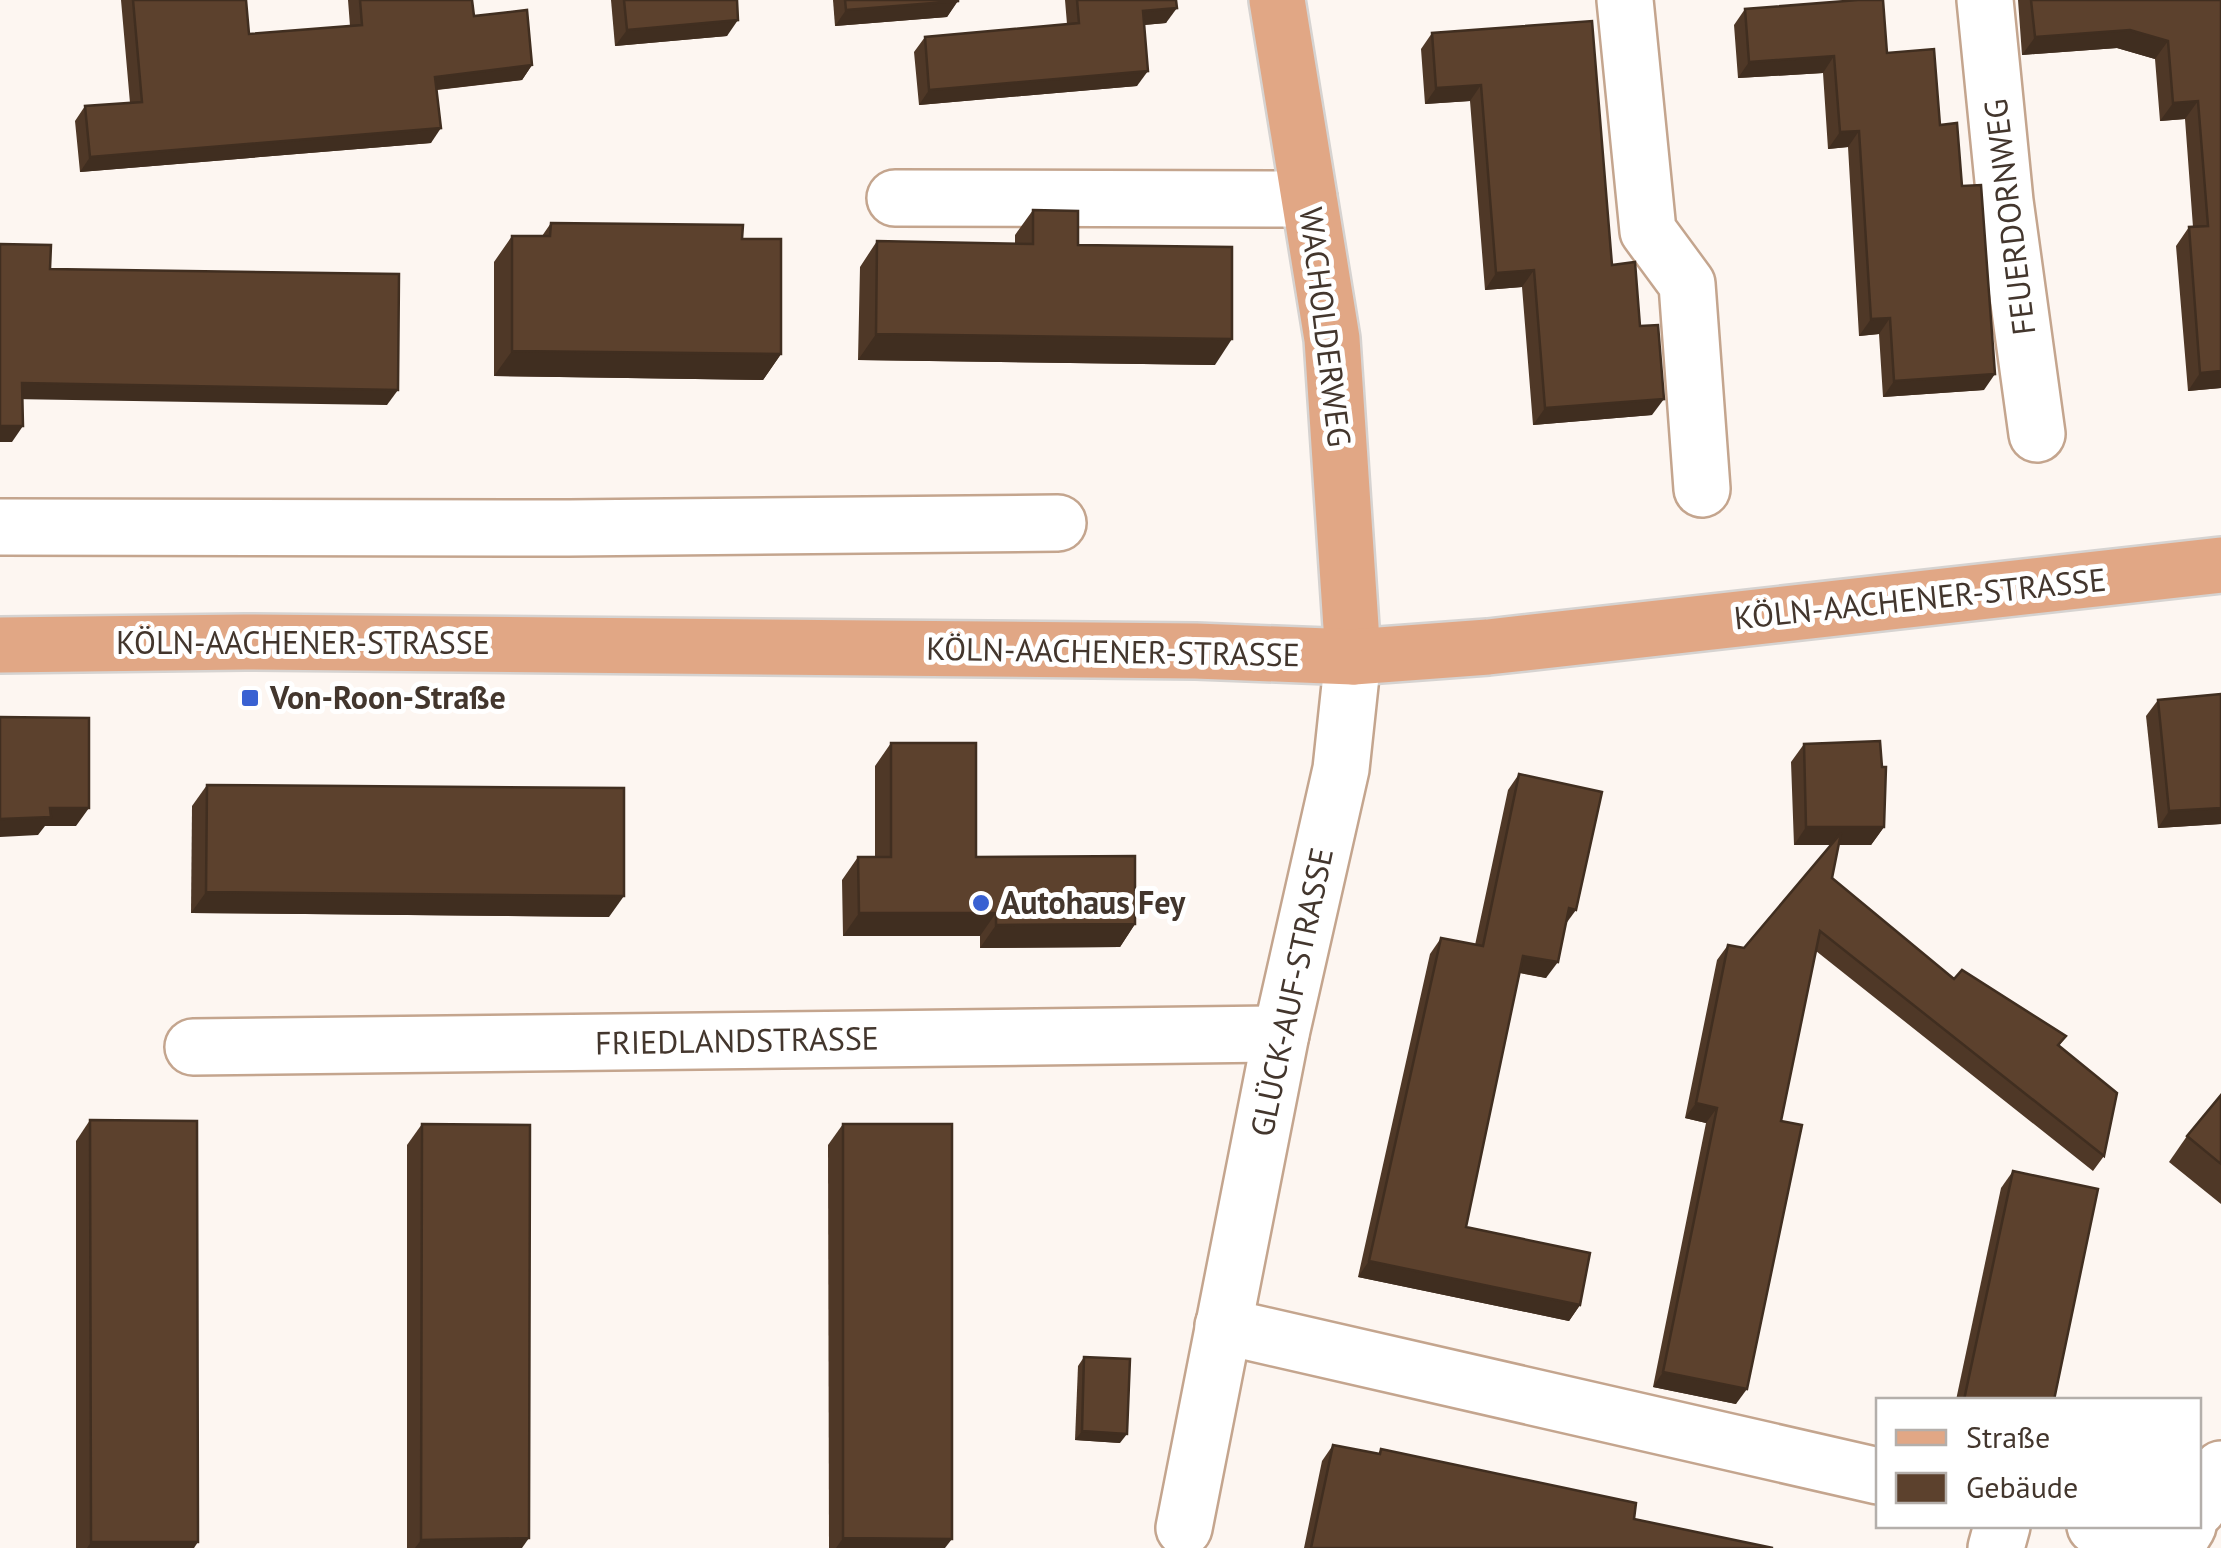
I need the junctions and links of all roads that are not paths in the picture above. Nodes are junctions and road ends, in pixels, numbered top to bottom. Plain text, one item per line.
1 (1276, 0) edge
2 (1625, 0) edge
3 (1985, 0) edge
4 (894, 198) dead end
5 (1309, 199) junction
6 (2036, 434) dead end
7 (1702, 489) dead end
8 (1058, 523) dead end
9 (0, 528) edge
10 (2221, 565) edge
11 (0, 644) edge
12 (1353, 657) junction
13 (1281, 1034) junction
14 (194, 1047) dead end
15 (1223, 1326) junction
16 (2221, 1469) edge
17 (1876, 1476) edge
18 (2201, 1503) edge
19 (1184, 1528) dead end
20 (2105, 1528) edge
21 (2187, 1528) edge

1 - 5 main road, WACHOLDERWEG
2 - 7 street
3 - 6 street, FEUERDORNWEG
4 - 5 street
5 - 12 main road, WACHOLDERWEG
8 - 9 street
10 - 12 main road, KÖLN-AACHENER-STRASSE
11 - 12 main road, KÖLN-AACHENER-STRASSE
12 - 13 street, GLÜCK-AUF-STRASSE
13 - 14 street, FRIEDLANDSTRASSE
13 - 15 street, GLÜCK-AUF-STRASSE
15 - 17 street
15 - 19 street, GLÜCK-AUF-STRASSE
16 - 18 street
20 - 21 street

